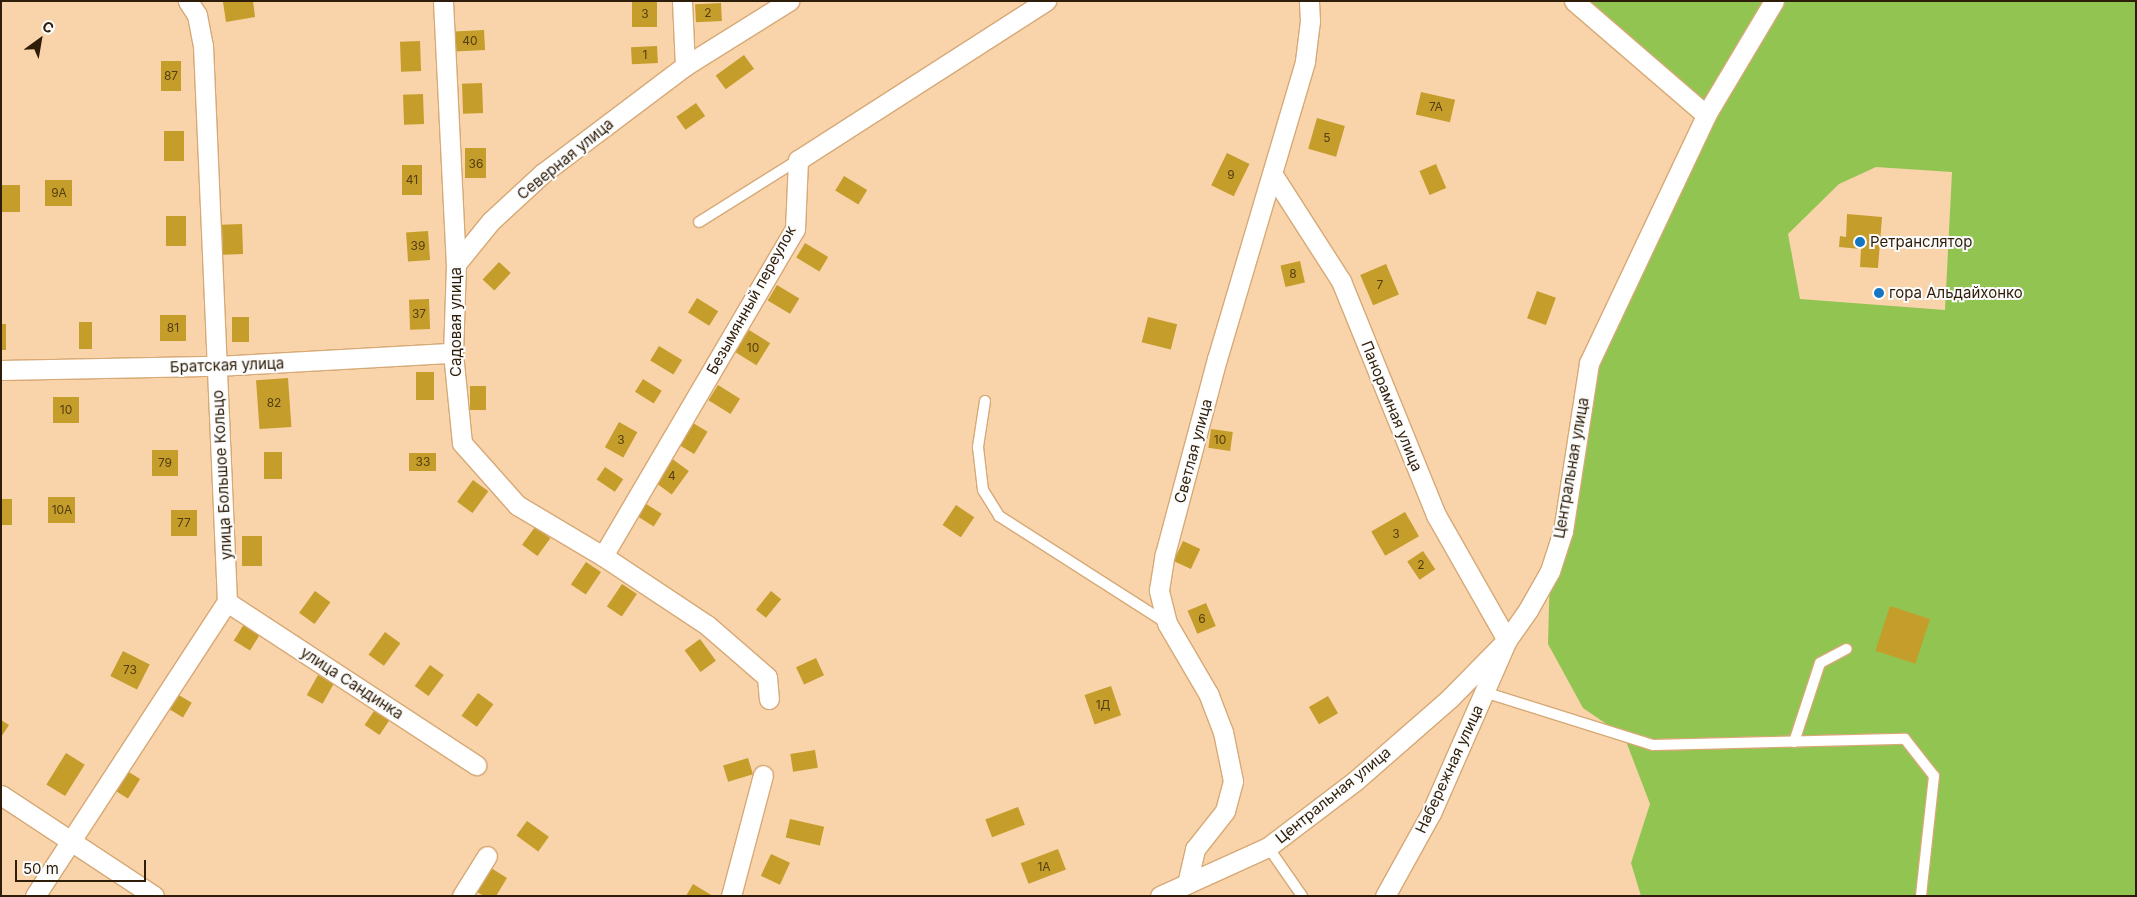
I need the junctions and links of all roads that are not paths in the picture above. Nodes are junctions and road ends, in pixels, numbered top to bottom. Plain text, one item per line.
1 (188, 1) edge
2 (442, 1) edge
3 (682, 1) edge
4 (789, 1) edge
5 (1046, 1) edge
6 (1309, 1) edge
7 (1574, 1) edge
8 (1774, 1) edge
9 (685, 66) junction
10 (1706, 115) junction
11 (798, 160) junction
12 (1273, 175) junction
13 (699, 222) dead end
14 (456, 264) junction
15 (453, 353) junction
16 (217, 366) junction
17 (1, 370) edge
18 (985, 402) dead end
19 (603, 556) junction
20 (227, 602) junction
21 (1167, 623) junction
22 (1507, 640) junction
23 (1846, 650) dead end
24 (1484, 692) junction
25 (770, 699) dead end
26 (1794, 742) junction
27 (476, 765) dead end
28 (763, 775) dead end
29 (1, 795) edge
30 (71, 841) junction
31 (1268, 847) junction
32 (487, 856) dead end
33 (1187, 884) junction
34 (35, 896) edge
35 (154, 896) edge
36 (462, 896) edge
37 (731, 896) edge
38 (1160, 896) edge
39 (1302, 896) edge
40 (1385, 896) edge
41 (1921, 896) edge

1 - 16 street, улица Большое Кольцо
2 - 14 street, Садовая улица
3 - 9 street
4 - 9 street, Северная улица
5 - 11 street
6 - 12 street, Светлая улица
7 - 10 street
8 - 10 street, Центральная улица
9 - 14 street, Северная улица
10 - 22 street, Центральная улица
11 - 13 lane
11 - 19 street, Безымянный переулок
12 - 21 street, Светлая улица
12 - 22 street, Панорамная улица
14 - 15 street, Садовая улица
15 - 16 street, Братская улица
15 - 19 street, Садовая улица
16 - 17 street, Братская улица
16 - 20 street, улица Большое Кольцо
18 - 21 lane
19 - 25 street, Садовая улица
20 - 27 street, улица Сандинка
20 - 30 street
21 - 33 street, Светлая улица
22 - 24 street, Набережная улица
22 - 31 street, Центральная улица
23 - 26 lane
24 - 26 lane
24 - 40 street, Набережная улица
26 - 41 lane
28 - 37 street
29 - 30 street
30 - 34 street
30 - 35 street
31 - 33 street, Центральная улица
31 - 39 lane
32 - 36 street
33 - 38 street, Центральная улица

